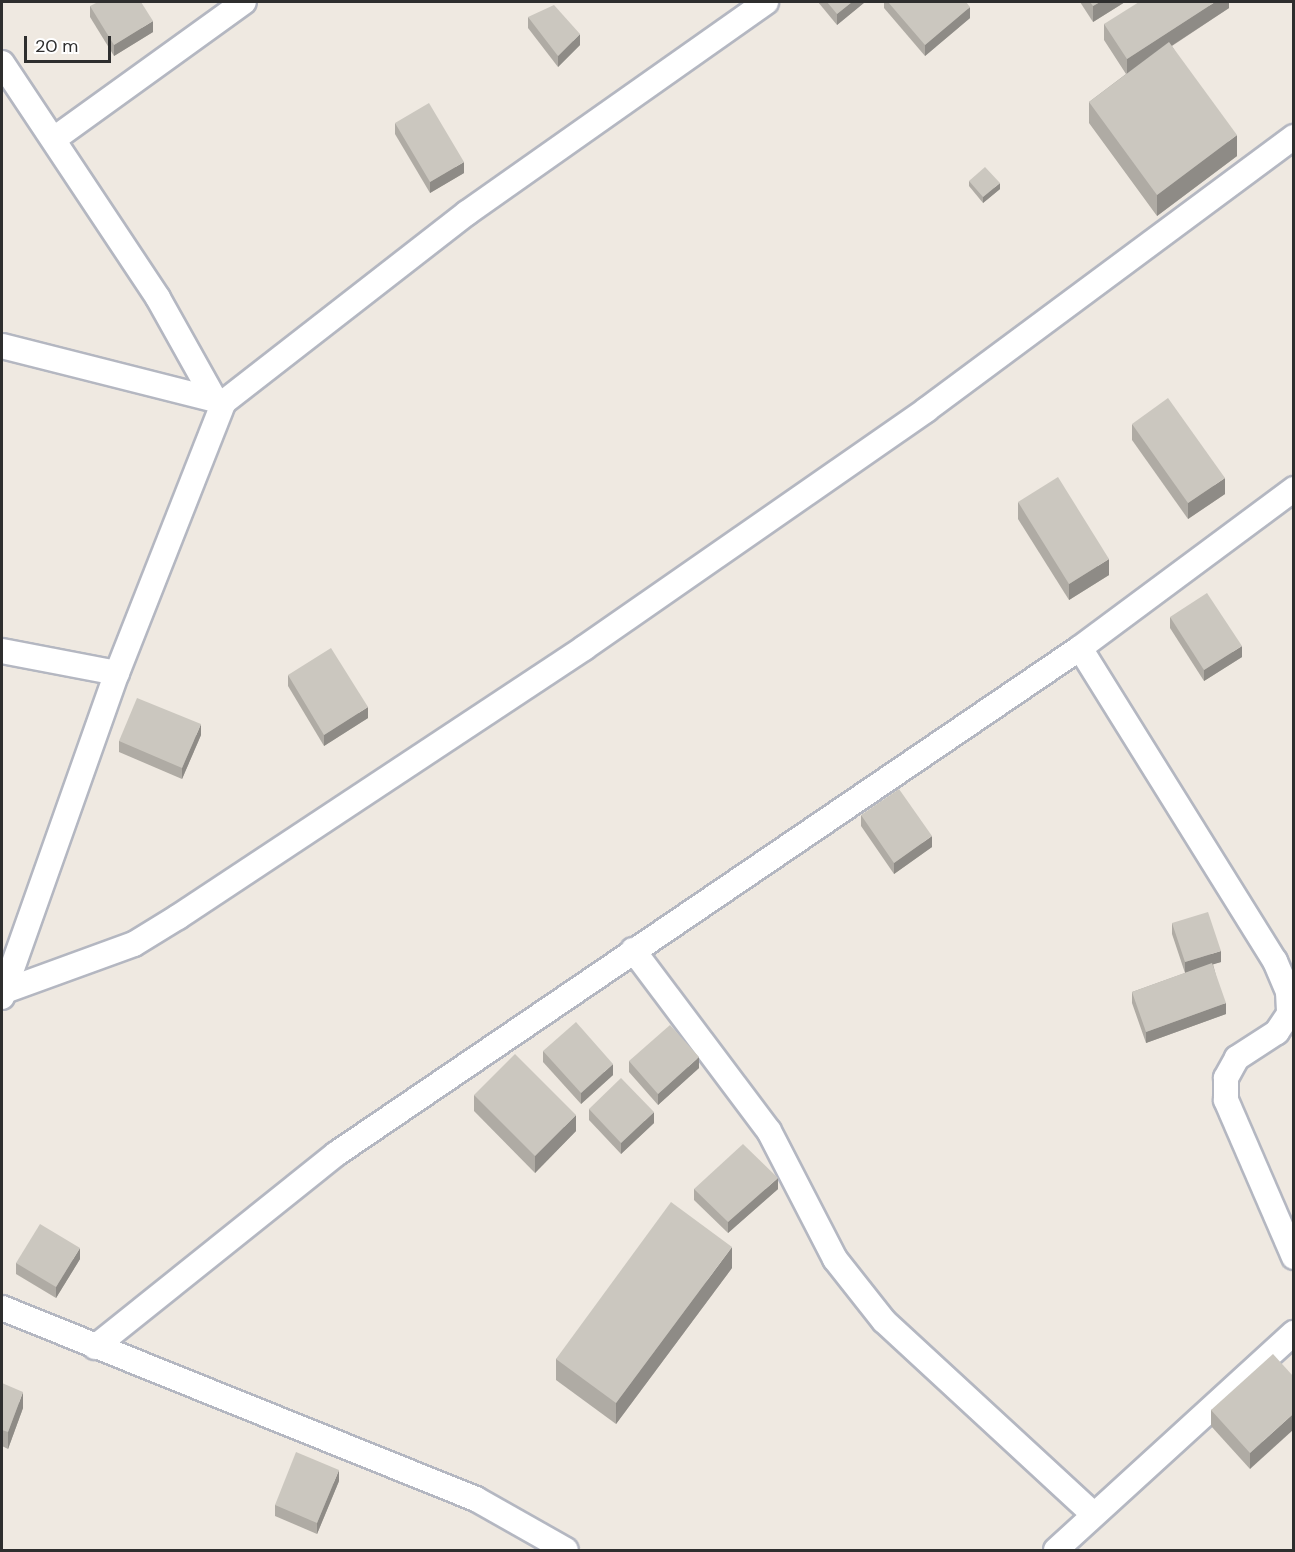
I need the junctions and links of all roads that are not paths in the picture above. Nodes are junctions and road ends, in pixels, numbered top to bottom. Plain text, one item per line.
1 (244, 2) edge
2 (766, 2) edge
3 (2, 63) edge
4 (1293, 137) edge
5 (54, 139) junction
6 (2, 346) edge
7 (219, 401) junction
8 (1293, 489) edge
9 (1080, 648) junction
10 (2, 651) edge
11 (117, 673) junction
12 (633, 950) junction
13 (2, 994) edge
14 (1293, 1257) edge
15 (2, 1308) edge
16 (1293, 1332) edge
17 (95, 1347) junction
18 (1093, 1514) junction
19 (566, 1551) edge
20 (1056, 1551) edge

1 - 5 street
2 - 7 street
3 - 5 street
4 - 13 street
5 - 7 street
6 - 7 street
7 - 11 street
8 - 9 street
9 - 12 street
9 - 14 street
10 - 11 street
11 - 13 street
12 - 17 street
12 - 18 street
15 - 17 street
16 - 18 street
17 - 19 street
18 - 20 street

